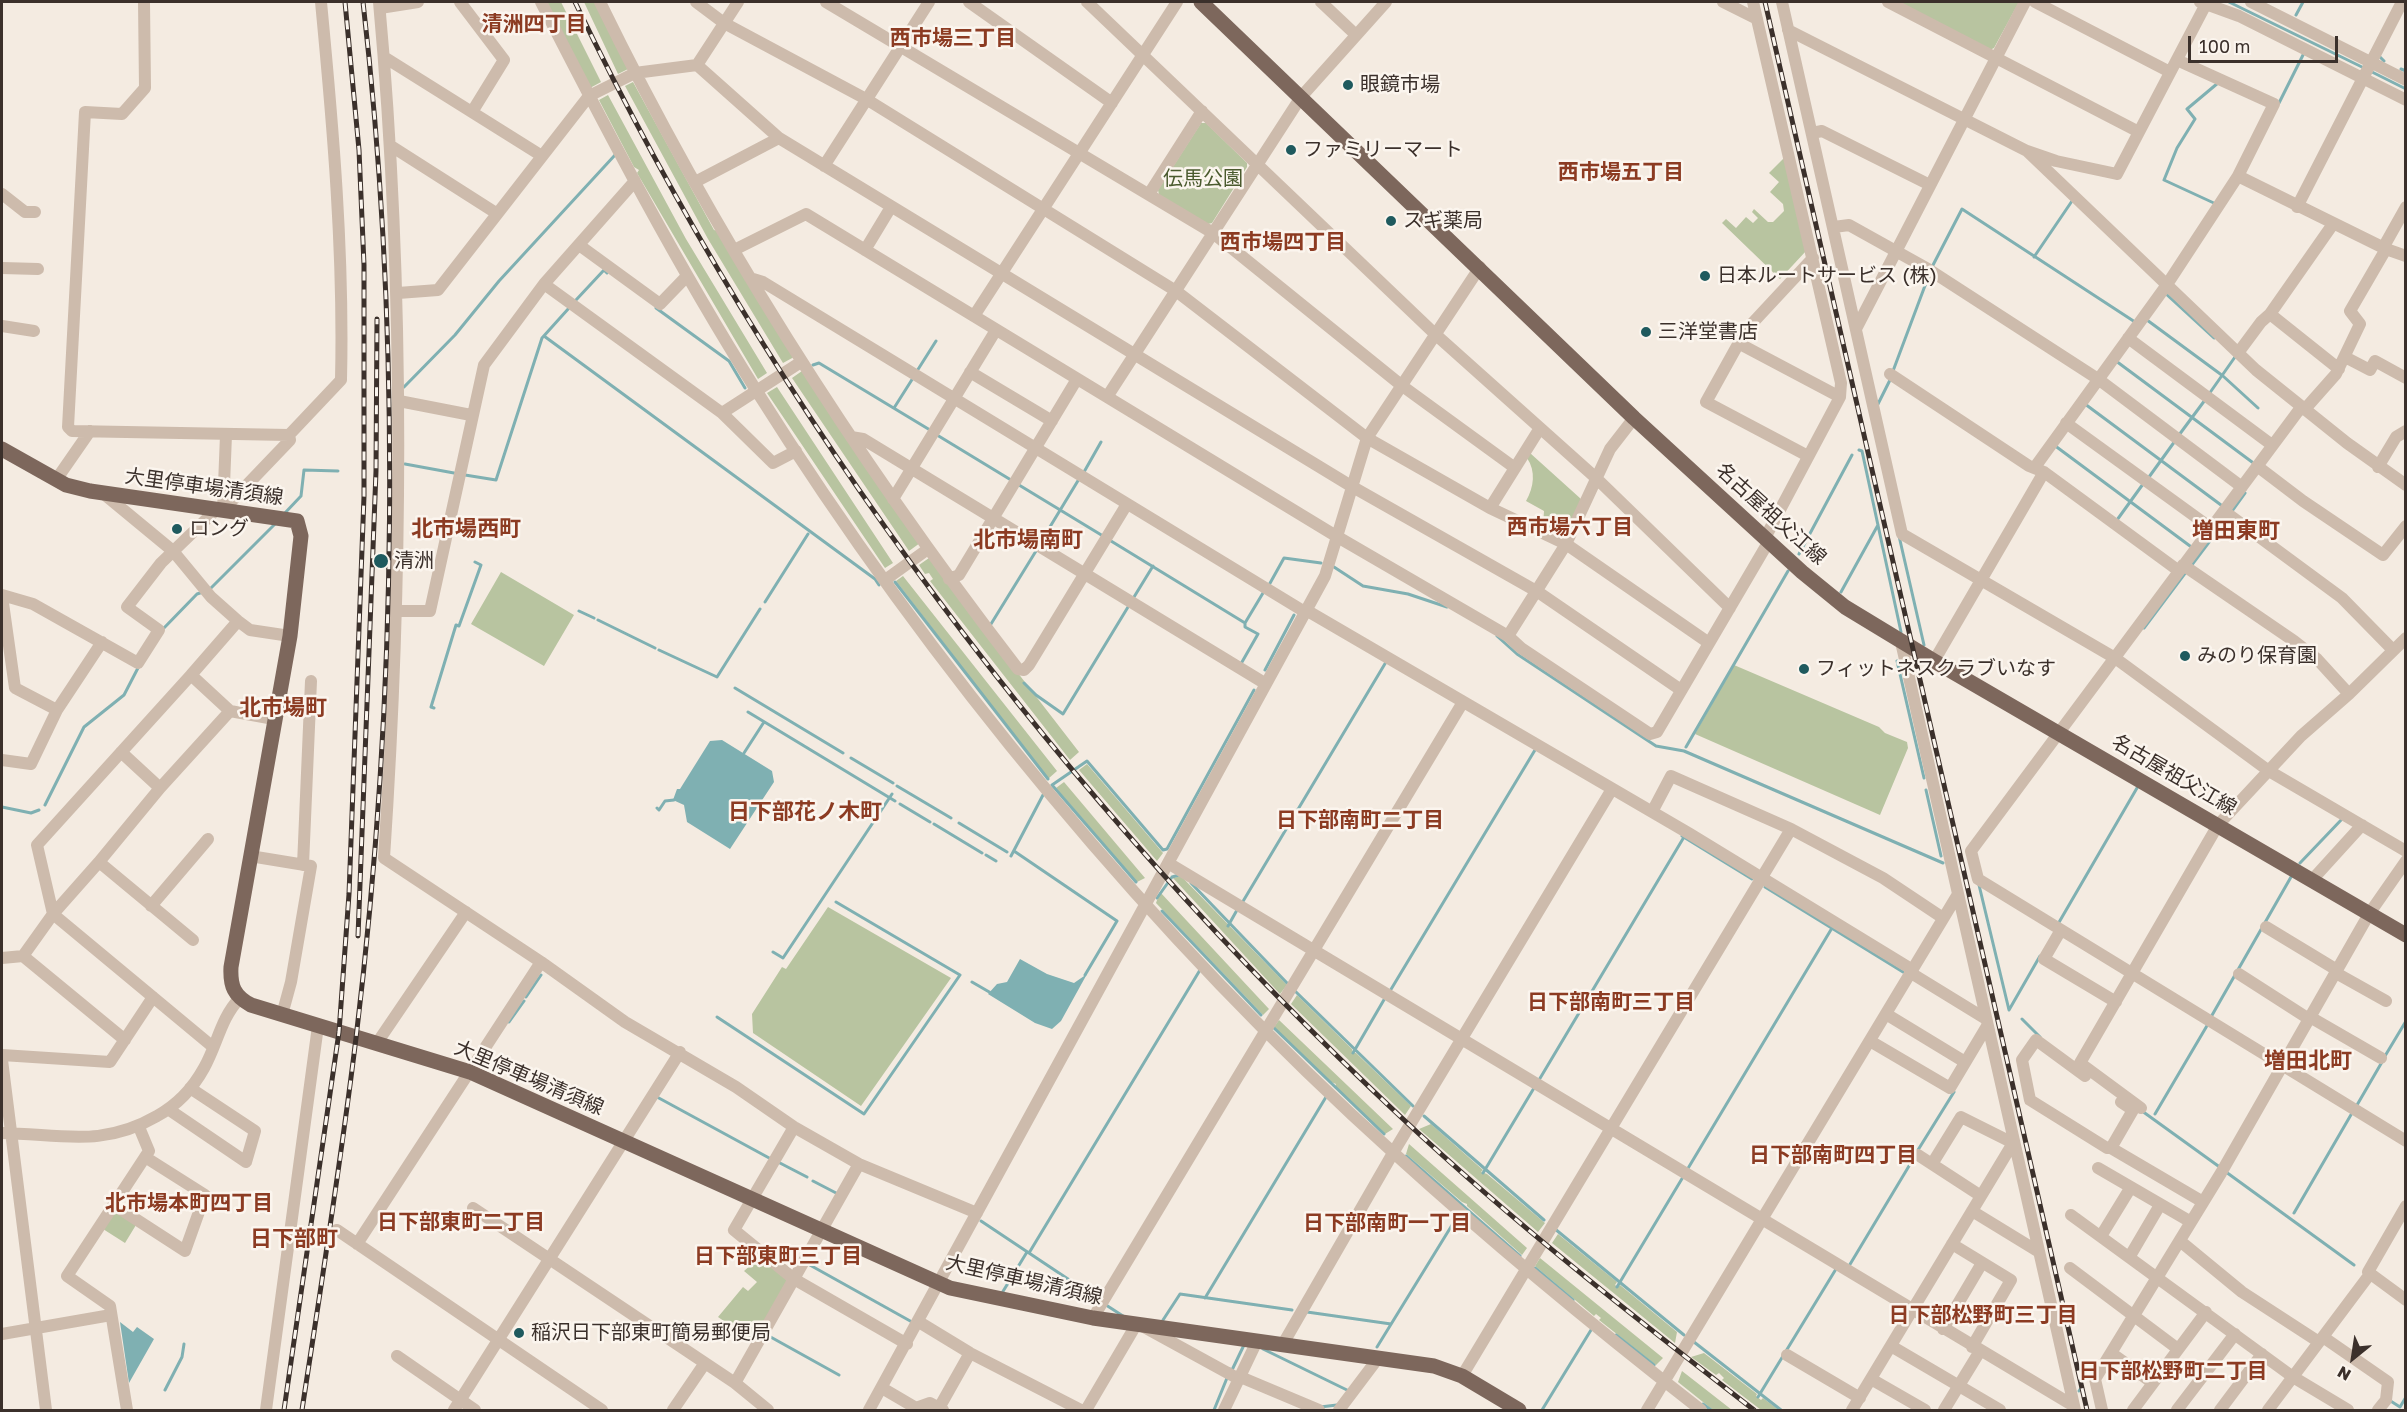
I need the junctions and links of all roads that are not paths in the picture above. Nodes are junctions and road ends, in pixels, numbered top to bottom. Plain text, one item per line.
1 (144, 2) edge
2 (321, 2) edge
3 (418, 2) edge
4 (460, 2) edge
5 (541, 2) edge
6 (600, 2) edge
7 (696, 2) edge
8 (738, 2) edge
9 (826, 2) edge
10 (929, 2) edge
11 (969, 2) edge
12 (1087, 2) edge
13 (1177, 2) edge
14 (1201, 2) edge
15 (1321, 2) edge
16 (1386, 2) edge
17 (1724, 2) edge
18 (1753, 2) edge
19 (1782, 2) edge
20 (1888, 2) edge
21 (2025, 2) edge
22 (2035, 2) edge
23 (2251, 2) edge
24 (2402, 2) edge
25 (2203, 3) edge
26 (380, 4) edge
27 (1757, 19) junction
28 (724, 23) junction
29 (1788, 30) junction
30 (1356, 35) junction
31 (900, 46) junction
32 (1143, 54) junction
33 (384, 57) junction
34 (1996, 58) junction
35 (2177, 60) junction
36 (697, 65) junction
37 (2367, 70) junction
38 (2170, 72) junction
39 (635, 73) junction
40 (2406, 80) edge
41 (589, 96) junction
42 (1301, 97) junction
43 (866, 99) junction
44 (2406, 100) edge
45 (1112, 103) junction
46 (1202, 111) junction
47 (472, 112) junction
48 (1964, 120) junction
49 (2139, 132) junction
50 (1812, 133) junction
51 (779, 138) junction
52 (391, 146) junction
53 (2027, 151) junction
54 (1079, 153) junction
55 (542, 156) junction
56 (1258, 164) junction
57 (824, 166) junction
58 (2238, 176) junction
59 (635, 181) junction
60 (695, 182) junction
61 (1930, 185) junction
62 (2, 194) edge
63 (1149, 194) junction
64 (891, 207) junction
65 (2297, 207) junction
66 (2406, 207) edge
67 (1043, 209) junction
68 (35, 212) dead end
69 (496, 213) junction
70 (2333, 224) junction
71 (1834, 227) junction
72 (1213, 233) junction
73 (579, 245) junction
74 (734, 249) junction
75 (2384, 249) junction
76 (865, 250) junction
77 (1896, 251) junction
78 (2406, 256) edge
79 (1813, 258) junction
80 (1480, 267) junction
81 (2, 268) edge
82 (38, 269) dead end
83 (1002, 274) junction
84 (687, 276) junction
85 (750, 278) junction
86 (544, 284) junction
87 (2166, 286) junction
88 (1176, 291) junction
89 (398, 293) junction
90 (2271, 314) junction
91 (974, 316) junction
92 (2, 326) edge
93 (1857, 327) junction
94 (996, 330) junction
95 (34, 331) dead end
96 (1435, 334) junction
97 (2128, 338) junction
98 (1738, 343) junction
99 (2238, 353) junction
100 (1134, 354) junction
101 (2345, 357) junction
102 (801, 362) junction
103 (2339, 369) junction
104 (970, 372) junction
105 (1890, 374) dead end
106 (2406, 378) edge
107 (1077, 379) junction
108 (2098, 379) junction
109 (1401, 385) junction
110 (757, 391) junction
111 (1107, 397) junction
112 (1840, 397) junction
113 (954, 399) junction
114 (399, 400) junction
115 (2305, 409) junction
116 (722, 413) junction
117 (471, 415) junction
118 (1634, 418) junction
119 (1052, 421) junction
120 (2066, 423) junction
121 (1540, 428) junction
122 (2406, 431) edge
123 (90, 432) junction
124 (226, 435) junction
125 (289, 435) junction
126 (851, 437) junction
127 (1367, 438) junction
128 (2272, 445) junction
129 (1035, 448) junction
130 (2, 449) edge
131 (796, 451) junction
132 (1808, 456) junction
133 (2257, 466) junction
134 (2378, 467) junction
135 (912, 468) junction
136 (1515, 468) junction
137 (2039, 469) junction
138 (1596, 478) junction
139 (56, 480) junction
140 (2406, 485) edge
141 (1351, 486) junction
142 (2242, 487) junction
143 (105, 494) junction
144 (893, 499) junction
145 (1127, 504) junction
146 (1490, 508) junction
147 (220, 509) junction
148 (2224, 511) junction
149 (993, 518) junction
150 (2211, 528) junction
151 (2404, 533) edge
152 (1336, 536) junction
153 (1767, 539) junction
154 (1566, 544) junction
155 (928, 549) junction
156 (173, 551) junction
157 (2181, 568) junction
158 (1085, 574) junction
159 (949, 579) junction
160 (885, 580) junction
161 (1980, 580) junction
162 (1538, 592) junction
163 (2, 596) edge
164 (1730, 608) junction
165 (398, 611) junction
166 (1305, 611) junction
167 (238, 621) junction
168 (290, 636) junction
169 (1508, 636) junction
170 (2406, 638) edge
171 (102, 642) junction
172 (1901, 642) junction
173 (1708, 644) junction
174 (2392, 649) junction
175 (2115, 658) junction
176 (1934, 661) junction
177 (192, 675) junction
178 (311, 681) dead end
179 (1266, 684) junction
180 (1681, 690) junction
181 (2349, 694) junction
182 (1462, 702) junction
183 (57, 710) junction
184 (230, 711) junction
185 (274, 719) junction
186 (2059, 734) junction
187 (121, 752) junction
188 (2, 760) edge
189 (2269, 771) junction
190 (160, 788) junction
191 (1612, 789) junction
192 (1652, 812) junction
193 (2218, 825) junction
194 (2362, 825) junction
195 (1791, 829) junction
196 (208, 839) dead end
197 (2406, 851) edge
198 (250, 856) junction
199 (2406, 861) edge
200 (99, 862) junction
201 (1168, 863) junction
202 (303, 865) junction
203 (1763, 879) junction
204 (2312, 880) junction
205 (1958, 894) junction
206 (1146, 903) junction
207 (151, 906) junction
208 (466, 912) junction
209 (2369, 914) junction
210 (53, 915) junction
211 (1943, 918) junction
212 (2266, 927) dead end
213 (2058, 935) dead end
214 (2406, 935) edge
215 (193, 940) dead end
216 (1312, 951) junction
217 (24, 956) junction
218 (2, 958) edge
219 (541, 962) junction
220 (1912, 971) junction
221 (2336, 971) junction
222 (2133, 974) junction
223 (2239, 974) dead end
224 (153, 997) junction
225 (239, 999) junction
226 (2386, 1001) dead end
227 (2116, 1002) junction
228 (1886, 1014) junction
229 (282, 1015) junction
230 (2310, 1018) junction
231 (1987, 1023) junction
232 (318, 1026) junction
233 (1266, 1030) junction
234 (125, 1040) junction
235 (1461, 1040) junction
236 (1870, 1041) junction
237 (377, 1043) junction
238 (213, 1047) junction
239 (680, 1053) junction
240 (2, 1055) edge
241 (2381, 1058) dead end
242 (2, 1060) edge
243 (1965, 1062) junction
244 (2283, 1066) junction
245 (470, 1072) junction
246 (190, 1088) junction
247 (2141, 1108) dead end
248 (168, 1109) junction
249 (138, 1127) junction
250 (794, 1127) junction
251 (1610, 1129) junction
252 (6, 1133) edge
253 (624, 1141) junction
254 (2406, 1141) edge
255 (2013, 1143) junction
256 (2111, 1148) junction
257 (1393, 1153) junction
258 (1918, 1155) dead end
259 (145, 1157) junction
260 (859, 1164) junction
261 (1932, 1164) junction
262 (2098, 1168) dead end
263 (2131, 1187) junction
264 (1981, 1196) junction
265 (753, 1200) junction
266 (2203, 1202) junction
267 (114, 1205) junction
268 (2160, 1205) junction
269 (2406, 1206) edge
270 (473, 1208) dead end
271 (1972, 1211) junction
272 (976, 1213) junction
273 (2071, 1215) dead end
274 (1762, 1220) junction
275 (2191, 1222) junction
276 (337, 1230) dead end
277 (822, 1231) junction
278 (2101, 1236) junction
279 (2180, 1241) junction
280 (357, 1244) junction
281 (1952, 1245) junction
282 (2040, 1252) junction
283 (2130, 1256) junction
284 (550, 1259) junction
285 (1982, 1263) junction
286 (2070, 1268) dead end
287 (1526, 1269) junction
288 (2370, 1274) junction
289 (2158, 1276) junction
290 (794, 1279) junction
291 (939, 1283) junction
292 (2406, 1300) edge
293 (1912, 1311) junction
294 (2206, 1312) junction
295 (111, 1315) junction
296 (2134, 1316) junction
297 (1093, 1318) junction
298 (919, 1322) junction
299 (1138, 1325) junction
300 (35, 1328) junction
301 (1943, 1329) junction
302 (2, 1334) edge
303 (2235, 1334) junction
304 (498, 1340) junction
305 (2321, 1340) junction
306 (1257, 1341) junction
307 (907, 1344) junction
308 (1283, 1344) junction
309 (1891, 1346) junction
310 (1976, 1349) junction
311 (2178, 1349) junction
312 (970, 1353) junction
313 (2111, 1353) junction
314 (2262, 1354) junction
315 (1787, 1355) dead end
316 (397, 1356) dead end
317 (1379, 1357) junction
318 (705, 1363) junction
319 (1462, 1376) junction
320 (1238, 1377) junction
321 (2293, 1377) junction
322 (1871, 1379) junction
323 (1664, 1382) junction
324 (735, 1383) junction
325 (2153, 1383) junction
326 (1959, 1386) junction
327 (882, 1388) junction
328 (1860, 1398) junction
329 (457, 1406) edge
330 (2075, 1408) edge
331 (941, 1409) edge
332 (46, 1410) edge
333 (127, 1410) edge
334 (266, 1410) edge
335 (475, 1410) edge
336 (602, 1410) edge
337 (673, 1410) edge
338 (768, 1410) edge
339 (869, 1410) edge
340 (1086, 1410) edge
341 (1224, 1410) edge
342 (1319, 1410) edge
343 (1338, 1410) edge
344 (1519, 1410) edge
345 (1647, 1410) edge
346 (1701, 1410) edge
347 (1852, 1410) edge
348 (1925, 1410) edge
349 (1944, 1410) edge
350 (2000, 1410) edge
351 (2102, 1410) edge
352 (2133, 1410) edge
353 (2177, 1410) edge
354 (2220, 1410) edge
355 (2268, 1410) edge
356 (2348, 1410) edge
357 (2378, 1410) edge

1 - 123 street
2 - 125 street
3 - 26 street
4 - 47 street
5 - 41 street
6 - 39 street
7 - 28 street
8 - 28 street
9 - 31 street
10 - 31 street
11 - 45 street
12 - 32 street
13 - 32 street
14 - 42 main road, 名古屋祖父江線
15 - 30 street
16 - 30 street
17 - 27 street
18 - 27 street
19 - 29 street
20 - 34 street
21 - 34 street
22 - 38 street
23 - 37 street
24 - 37 street
25 - 35 street
25 - 37 street
26 - 33 street
27 - 79 street
28 - 36 street
28 - 43 street
29 - 48 street
29 - 50 street
30 - 42 street
31 - 43 street
31 - 54 street
32 - 45 street
32 - 46 street
33 - 47 street
33 - 52 street
34 - 48 street
34 - 49 street
35 - 38 street
35 - 58 street
36 - 39 street
36 - 51 street
37 - 40 street
37 - 44 street
37 - 65 street
38 - 49 street
39 - 41 street
39 - 60 street
41 - 55 street
41 - 59 street
42 - 56 street
42 - 80 main road, 名古屋祖父江線
43 - 57 street
43 - 67 street
45 - 54 street
46 - 56 street
46 - 63 street
47 - 55 street
48 - 53 street
48 - 61 street
49 - 53 street
50 - 61 street
50 - 71 street
51 - 57 street
51 - 60 street
52 - 69 street
52 - 89 street
53 - 87 street
54 - 63 street
54 - 67 street
55 - 69 street
56 - 72 street
56 - 96 street
57 - 64 street
58 - 65 street
58 - 87 street
59 - 73 street
59 - 84 street
60 - 74 street
61 - 77 street
62 - 68 street
63 - 72 street
64 - 76 street
64 - 83 street
65 - 70 street
66 - 75 street
67 - 83 street
67 - 88 street
69 - 89 street
70 - 75 street
70 - 90 street
71 - 77 street
71 - 93 street
72 - 88 street
72 - 109 street
73 - 84 street
73 - 86 street
74 - 76 street
74 - 85 street
75 - 78 street
75 - 101 street
76 - 91 street
77 - 93 street
77 - 108 street
79 - 98 street
79 - 112 street
80 - 96 street
80 - 118 main road, 名古屋祖父江線
81 - 82 street
83 - 91 street
83 - 100 street
84 - 110 street
85 - 102 street
85 - 113 street
86 - 116 street
86 - 117 street
87 - 97 street
87 - 99 street
88 - 100 street
88 - 127 street
89 - 114 street
90 - 99 street
90 - 103 street
91 - 94 street
92 - 95 street
93 - 161 street
94 - 104 street
94 - 107 street
96 - 109 street
96 - 121 street
97 - 108 street
97 - 128 street
98 - 112 street
98 - 132 street
99 - 115 street
100 - 111 street
100 - 141 street
101 - 103 street
101 - 106 street
102 - 110 street
102 - 126 street
103 - 115 street
104 - 113 street
104 - 119 street
105 - 137 street
107 - 111 street
107 - 119 street
108 - 120 street
108 - 142 street
109 - 127 street
109 - 136 street
110 - 116 street
110 - 131 street
111 - 152 street
112 - 132 street
113 - 129 street
113 - 135 street
114 - 117 street
114 - 165 street
115 - 128 street
115 - 134 street
116 - 131 street
117 - 165 street
118 - 138 street
118 - 153 main road, 名古屋祖父江線
119 - 129 street
120 - 137 street
120 - 150 street
121 - 136 street
121 - 138 street
122 - 134 street
123 - 124 street
123 - 139 street
124 - 125 street
124 - 147 street
125 - 147 street
126 - 135 street
126 - 144 street
127 - 141 street
127 - 146 street
128 - 133 street
129 - 145 street
129 - 149 street
130 - 139 main road, 大里停車場清須線
131 - 160 street
132 - 153 street
133 - 142 street
133 - 151 street
134 - 140 street
135 - 144 street
135 - 149 street
136 - 146 street
137 - 157 street
137 - 161 street
138 - 154 street
138 - 164 street
139 - 143 main road, 大里停車場清須線
141 - 152 street
141 - 162 street
142 - 148 street
143 - 147 main road, 大里停車場清須線
143 - 156 street
144 - 155 street
145 - 158 street
145 - 166 street
146 - 154 street
147 - 156 street
147 - 168 main road, 大里停車場清須線
148 - 150 street
148 - 174 street
149 - 158 street
149 - 159 street
150 - 157 street
152 - 166 street
152 - 169 street
153 - 164 street
153 - 172 main road, 名古屋祖父江線
154 - 162 street
154 - 173 street
155 - 159 street
155 - 160 street
156 - 167 street
156 - 171 street
157 - 175 street
157 - 181 street
158 - 159 street
158 - 179 street
160 - 206 street
161 - 175 street
161 - 176 street
162 - 169 street
162 - 180 street
163 - 171 street
163 - 183 street
164 - 173 street
165 - 208 street
166 - 179 street
166 - 182 street
167 - 168 street
167 - 177 street
168 - 185 main road, 大里停車場清須線
169 - 180 street
170 - 174 street
171 - 183 street
172 - 176 main road, 名古屋祖父江線
172 - 205 street
173 - 180 street
174 - 181 street
175 - 186 street
175 - 189 street
176 - 186 main road, 名古屋祖父江線
177 - 184 street
177 - 187 street
178 - 202 street
179 - 201 street
181 - 189 street
182 - 191 street
182 - 216 street
183 - 188 street
184 - 185 street
184 - 190 street
185 - 198 main road, 大里停車場清須線
186 - 193 main road, 名古屋祖父江線
186 - 222 street
187 - 190 street
187 - 210 street
189 - 193 street
189 - 194 street
190 - 200 street
191 - 192 street
191 - 235 street
192 - 195 street
192 - 203 street
193 - 204 main road, 名古屋祖父江線
193 - 222 street
194 - 197 street
194 - 204 street
195 - 203 street
195 - 211 street
196 - 207 street
198 - 202 street
198 - 225 main road, 大里停車場清須線
199 - 209 street
200 - 207 street
200 - 210 street
201 - 206 street
201 - 216 street
202 - 229 street
203 - 220 street
203 - 251 street
204 - 209 main road, 名古屋祖父江線
205 - 211 street
205 - 231 street
206 - 233 street
206 - 272 street
207 - 215 street
208 - 219 street
208 - 237 street
209 - 214 main road, 名古屋祖父江線
209 - 221 street
210 - 217 street
210 - 224 street
211 - 220 street
212 - 221 street
213 - 227 street
216 - 233 street
216 - 235 street
217 - 218 street
217 - 234 street
219 - 239 street
219 - 245 street
220 - 228 street
220 - 231 street
221 - 226 street
221 - 230 street
222 - 227 street
222 - 244 street
223 - 230 street
224 - 234 street
224 - 238 street
225 - 229 main road, 大里停車場清須線
225 - 238 street
227 - 247 street
228 - 236 street
228 - 243 street
229 - 232 main road, 大里停車場清須線
230 - 241 street
230 - 244 street
231 - 243 street
231 - 255 street
232 - 237 main road, 大里停車場清須線
232 - 334 street
233 - 257 street
233 - 297 street
234 - 240 street
235 - 251 street
235 - 257 street
236 - 243 street
236 - 274 street
237 - 245 main road, 大里停車場清須線
238 - 246 street
239 - 250 street
239 - 253 street
242 - 252 street
244 - 254 street
244 - 266 street
245 - 253 main road, 大里停車場清須線
245 - 280 street
246 - 248 street
246 - 248 street
248 - 249 street
249 - 252 street
249 - 259 street
250 - 260 street
250 - 265 street
251 - 274 street
251 - 287 street
252 - 300 street
253 - 265 main road, 大里停車場清須線
253 - 284 street
255 - 261 street
255 - 264 street
255 - 282 street
256 - 256 street
256 - 266 street
257 - 287 street
257 - 308 street
258 - 261 street
259 - 267 street
259 - 267 street
260 - 272 street
260 - 277 street
261 - 264 street
262 - 263 street
263 - 268 street
263 - 278 street
264 - 271 street
265 - 277 main road, 大里停車場清須線
265 - 290 street
266 - 275 street
267 - 295 street
268 - 275 street
268 - 283 street
269 - 288 street
270 - 284 street
271 - 281 street
271 - 282 street
272 - 291 street
273 - 278 street
274 - 293 street
274 - 323 street
275 - 279 street
276 - 280 street
277 - 290 street
277 - 291 main road, 大里停車場清須線
278 - 283 street
279 - 289 street
279 - 305 street
280 - 304 street
281 - 285 street
281 - 293 street
282 - 330 street
283 - 289 street
284 - 304 street
284 - 318 street
285 - 301 street
285 - 310 street
286 - 296 street
287 - 319 street
287 - 323 street
288 - 292 street
288 - 305 street
289 - 294 street
289 - 296 street
290 - 307 street
290 - 324 street
291 - 297 main road, 大里停車場清須線
291 - 298 street
293 - 301 street
293 - 309 street
294 - 303 street
294 - 311 street
295 - 300 street
295 - 333 street
296 - 311 street
296 - 313 street
297 - 299 main road, 大里停車場清須線
298 - 307 street
298 - 312 street
299 - 306 main road, 大里停車場清須線
299 - 320 street
299 - 340 street
300 - 302 street
300 - 332 street
301 - 310 street
303 - 314 street
303 - 353 street
304 - 329 street
304 - 336 street
305 - 321 street
305 - 357 street
306 - 308 main road, 大里停車場清須線
306 - 320 street
307 - 327 street
308 - 317 main road, 大里停車場清須線
309 - 322 street
309 - 326 street
310 - 326 street
310 - 330 street
311 - 325 street
312 - 331 street
312 - 340 street
313 - 325 street
313 - 351 street
314 - 321 street
314 - 354 street
315 - 328 street
316 - 329 street
317 - 319 main road, 大里停車場清須線
317 - 343 street
318 - 324 street
318 - 337 street
319 - 344 main road, 大里停車場清須線
320 - 341 street
320 - 342 street
321 - 355 street
321 - 356 street
322 - 328 street
322 - 348 street
323 - 345 street
323 - 346 street
324 - 338 street
325 - 352 street
326 - 349 street
326 - 350 street
327 - 331 street
327 - 339 street
328 - 347 street
329 - 335 street

